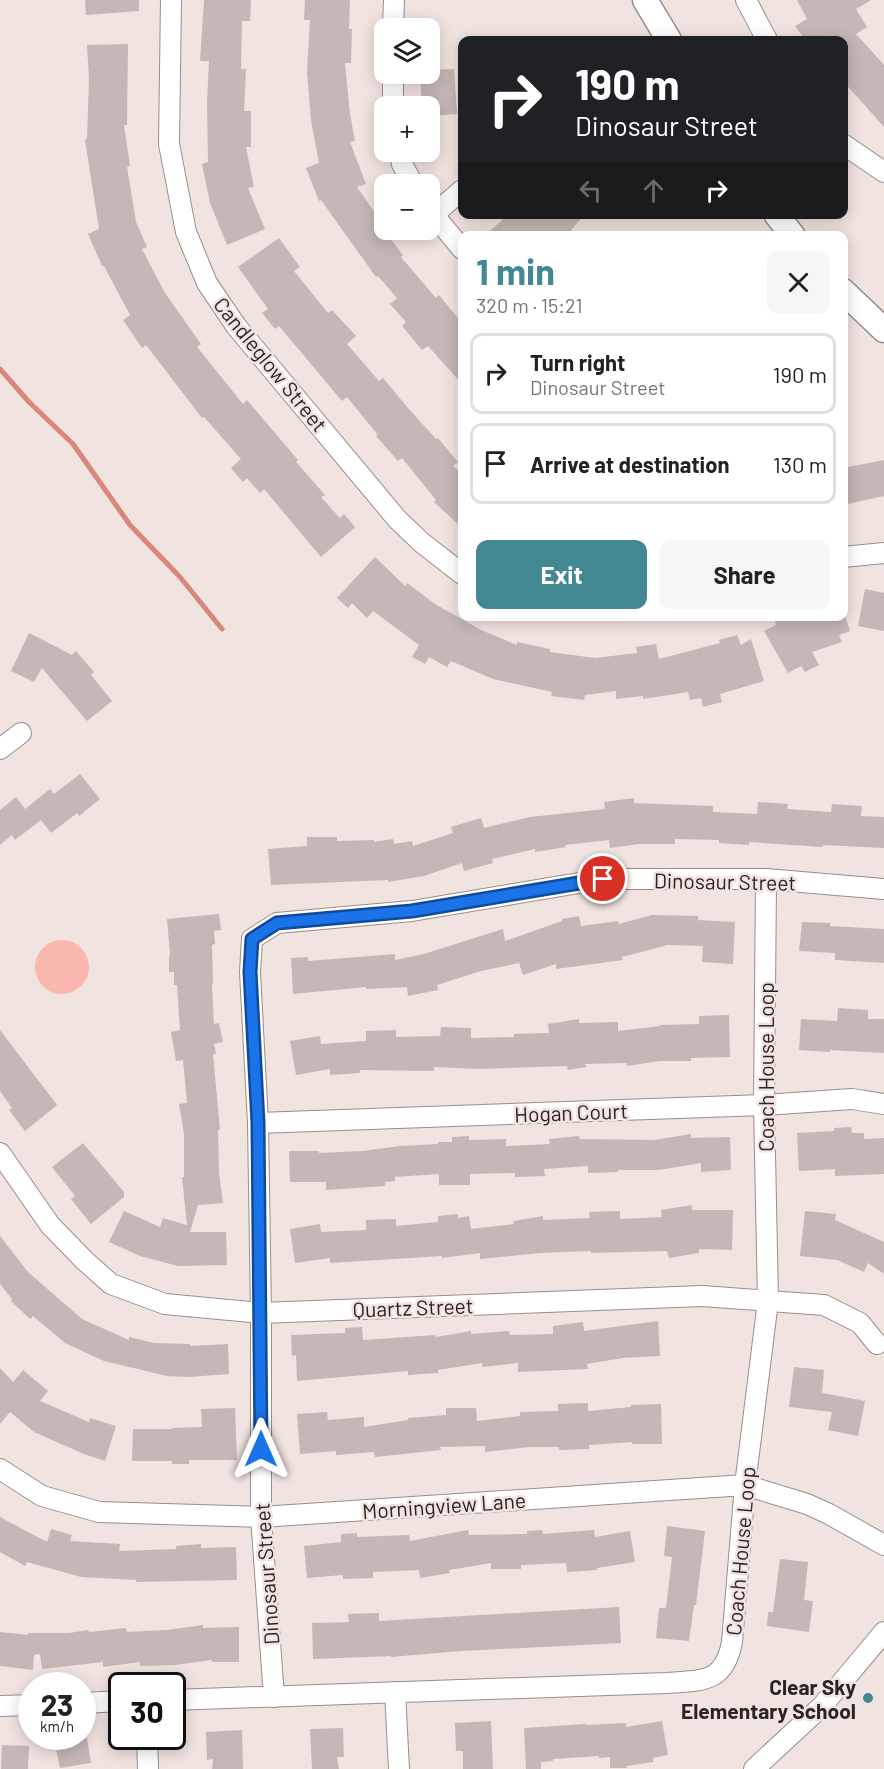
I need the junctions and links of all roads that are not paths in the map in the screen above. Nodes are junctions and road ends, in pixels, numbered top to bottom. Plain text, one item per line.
1 (171, 0) edge
2 (393, 0) edge
3 (645, 0) edge
4 (746, 0) edge
5 (393, 18) edge
6 (667, 36) edge
7 (765, 36) edge
8 (848, 147) edge
9 (884, 172) edge
10 (458, 193) edge
11 (440, 206) edge
12 (780, 219) edge
13 (440, 223) edge
14 (789, 231) edge
15 (458, 244) edge
16 (848, 296) edge
17 (884, 330) edge
18 (884, 553) edge
19 (848, 556) edge
20 (458, 571) edge
21 (21, 734) dead end
22 (0, 749) edge
23 (766, 879) junction
24 (884, 889) edge
25 (884, 1104) edge
26 (764, 1105) junction
27 (258, 1123) junction
28 (0, 1153) edge
29 (768, 1301) junction
30 (261, 1313) junction
31 (877, 1344) dead end
32 (0, 1469) edge
33 (745, 1485) junction
34 (261, 1517) junction
35 (884, 1545) edge
36 (884, 1632) edge
37 (395, 1692) junction
38 (274, 1697) junction
39 (186, 1700) edge
40 (18, 1705) edge
41 (0, 1706) edge
42 (147, 1750) edge
43 (148, 1769) edge
44 (399, 1769) edge
45 (754, 1769) edge

1 - 20 street, Candleglow Street
2 - 5 street
3 - 6 main road
4 - 7 street
8 - 9 street
10 - 11 street
12 - 14 main road
13 - 15 street
16 - 17 main road
18 - 19 street
21 - 22 street
23 - 24 street, Dinosaur Street
23 - 26 street, Coach House Loop
23 - 27 street, Dinosaur Street
25 - 26 street, Hogan Court
26 - 27 street, Hogan Court
26 - 29 street, Coach House Loop
27 - 30 street, Dinosaur Street
28 - 30 street, Quartz Street
29 - 30 street, Quartz Street
29 - 31 street, Quartz Street
29 - 33 street, Coach House Loop
30 - 34 street, Dinosaur Street
32 - 34 street, Morningview Lane
33 - 34 street, Morningview Lane
33 - 35 street, Morningview Lane
33 - 37 street, Coach House Loop
34 - 38 street, Dinosaur Street
36 - 45 street
37 - 38 street, Coach House Loop
37 - 44 street
38 - 39 street, Coach House Loop
40 - 41 street
42 - 43 street

